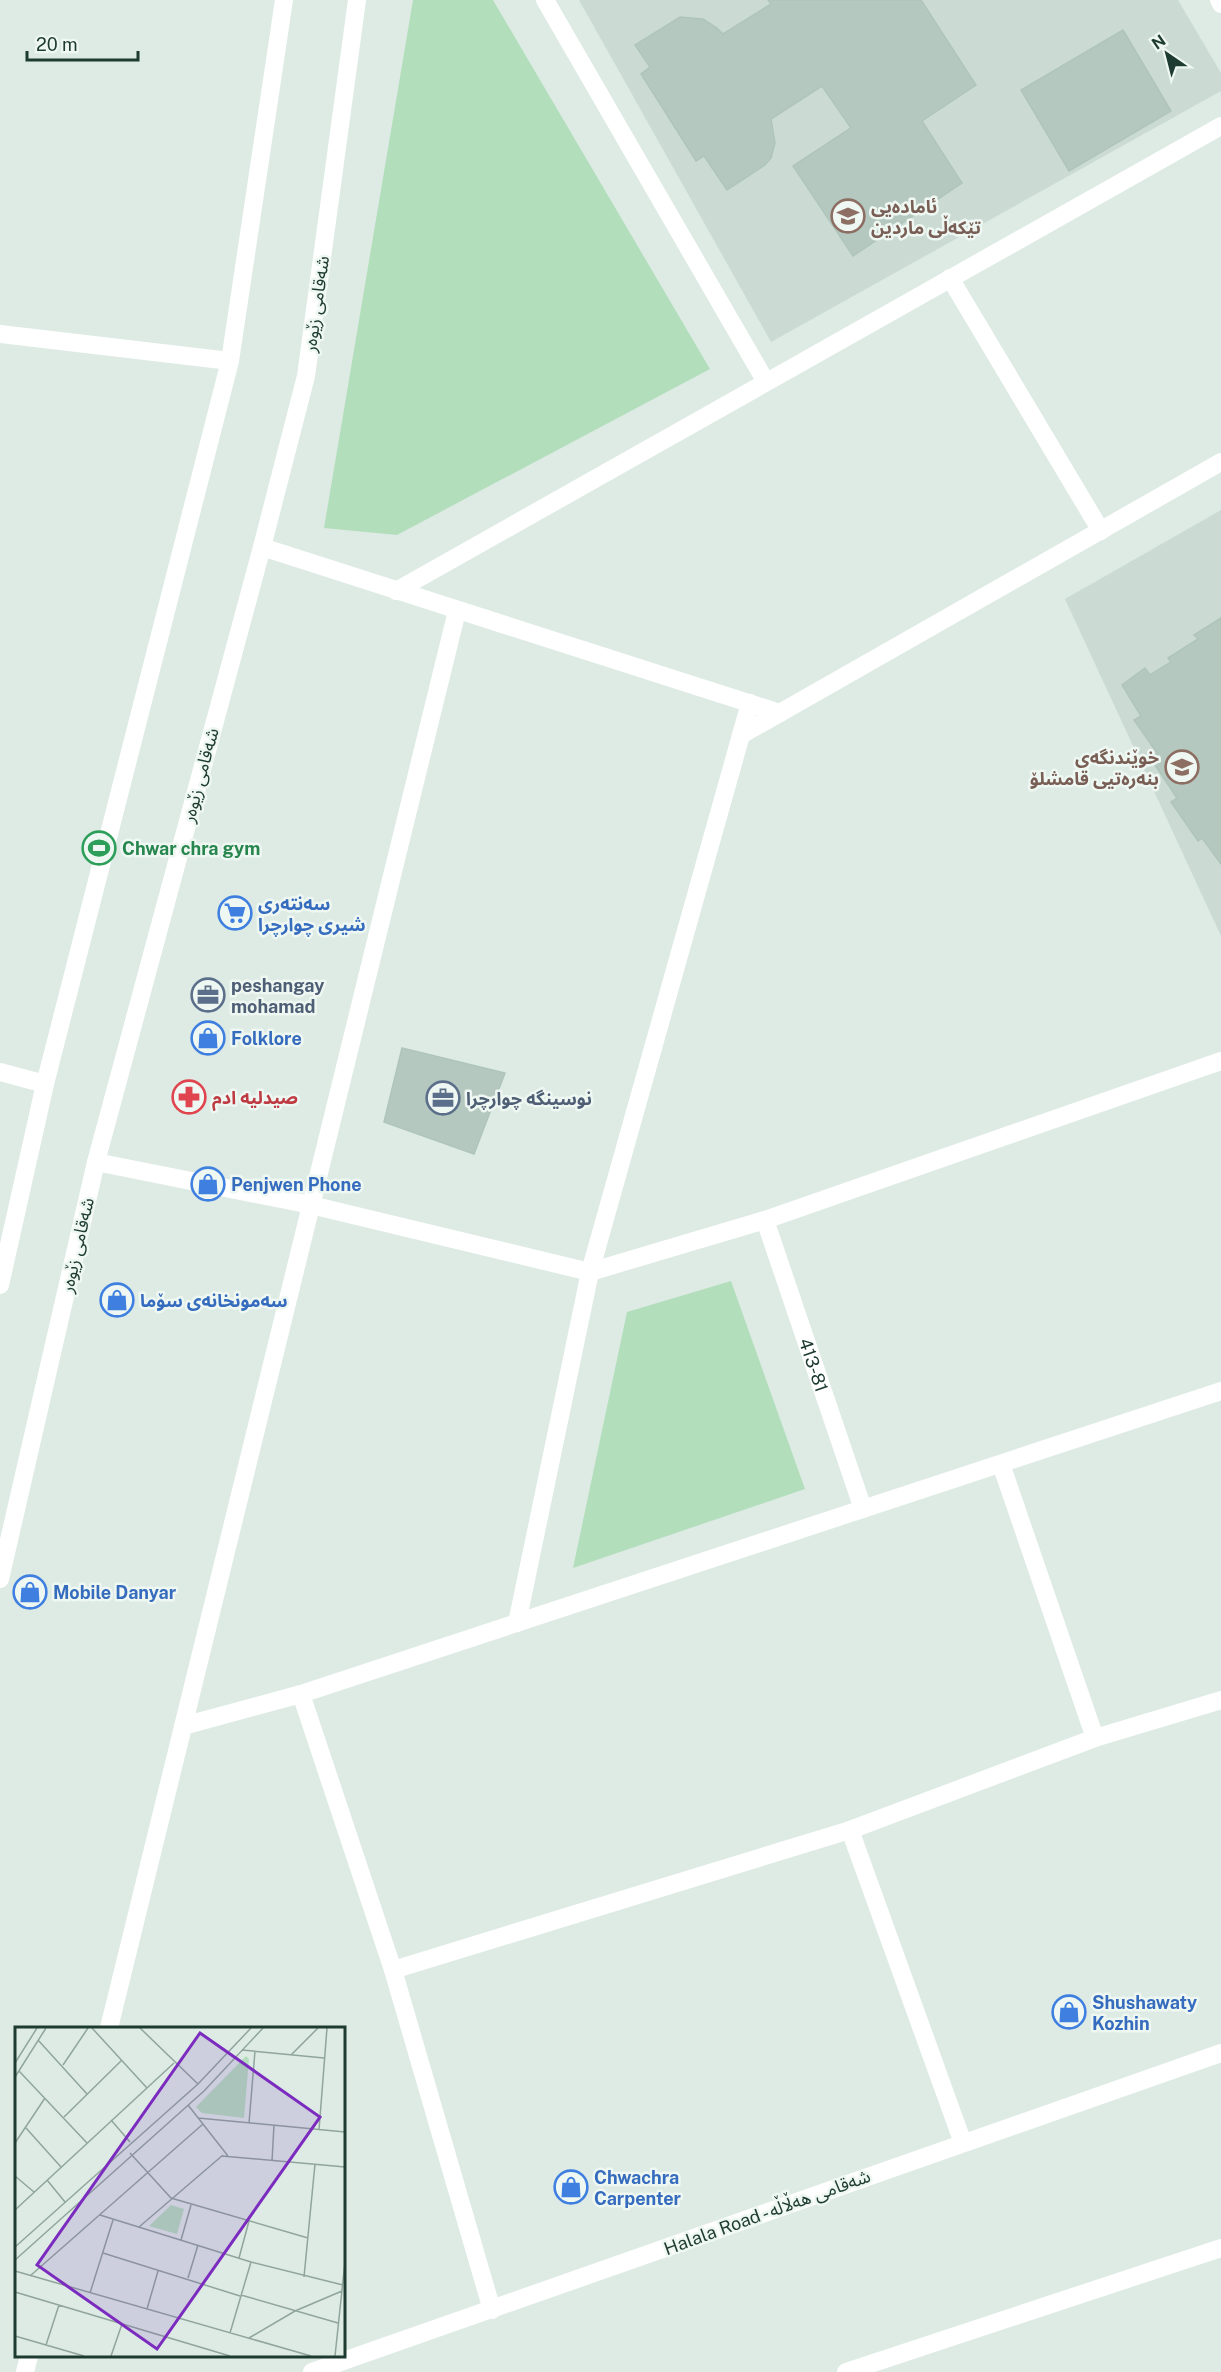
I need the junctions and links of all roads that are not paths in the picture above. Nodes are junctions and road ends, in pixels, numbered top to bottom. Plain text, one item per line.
1 (284, 0) edge
2 (357, 0) edge
3 (544, 0) edge
4 (1221, 126) edge
5 (950, 278) junction
6 (0, 334) edge
7 (230, 361) junction
8 (766, 382) junction
9 (1221, 462) edge
10 (1101, 531) junction
11 (262, 547) junction
12 (396, 591) junction
13 (457, 610) junction
14 (750, 703) junction
15 (780, 713) junction
16 (741, 735) junction
17 (1221, 1061) edge
18 (0, 1072) edge
19 (45, 1084) junction
20 (96, 1162) junction
21 (311, 1205) junction
22 (765, 1220) junction
23 (590, 1272) junction
24 (0, 1285) edge
25 (1221, 1391) edge
26 (1001, 1464) junction
27 (863, 1509) junction
28 (0, 1579) edge
29 (517, 1623) junction
30 (301, 1694) junction
31 (1221, 1700) edge
32 (183, 1726) junction
33 (1095, 1738) junction
34 (850, 1830) junction
35 (393, 1970) junction
36 (109, 2027) edge
37 (1221, 2053) edge
38 (963, 2143) junction
39 (1221, 2248) edge
40 (492, 2310) junction
41 (29, 2357) edge
42 (856, 2370) edge
43 (25, 2372) edge
44 (312, 2372) edge

1 - 7 street
2 - 11 street, شەقامی زێوەر
3 - 8 street
4 - 5 street
5 - 8 street
5 - 10 street
6 - 7 street
7 - 19 street
8 - 12 street
9 - 10 street
10 - 15 street
11 - 12 street
11 - 20 street, شەقامی زێوەر
12 - 13 street
13 - 14 street
13 - 21 street
14 - 15 street
14 - 16 street
15 - 16 street
16 - 23 street
17 - 22 street
18 - 19 street
19 - 24 street
20 - 21 street
20 - 28 street, شەقامی زێوەر
21 - 23 street
21 - 32 street
22 - 23 street
22 - 27 street, 413-81
23 - 29 street
25 - 26 street
26 - 27 street
26 - 33 street
27 - 29 street
29 - 30 street
30 - 32 street
30 - 35 street
31 - 33 street
32 - 36 street
33 - 34 street
34 - 35 street
34 - 38 street
35 - 40 street
37 - 38 street, Halala Road - شەقامی هەڵاڵە
38 - 40 street, Halala Road - شەقامی هەڵاڵە
39 - 42 street
40 - 44 street, Halala Road - شەقامی هەڵاڵە
41 - 43 street

